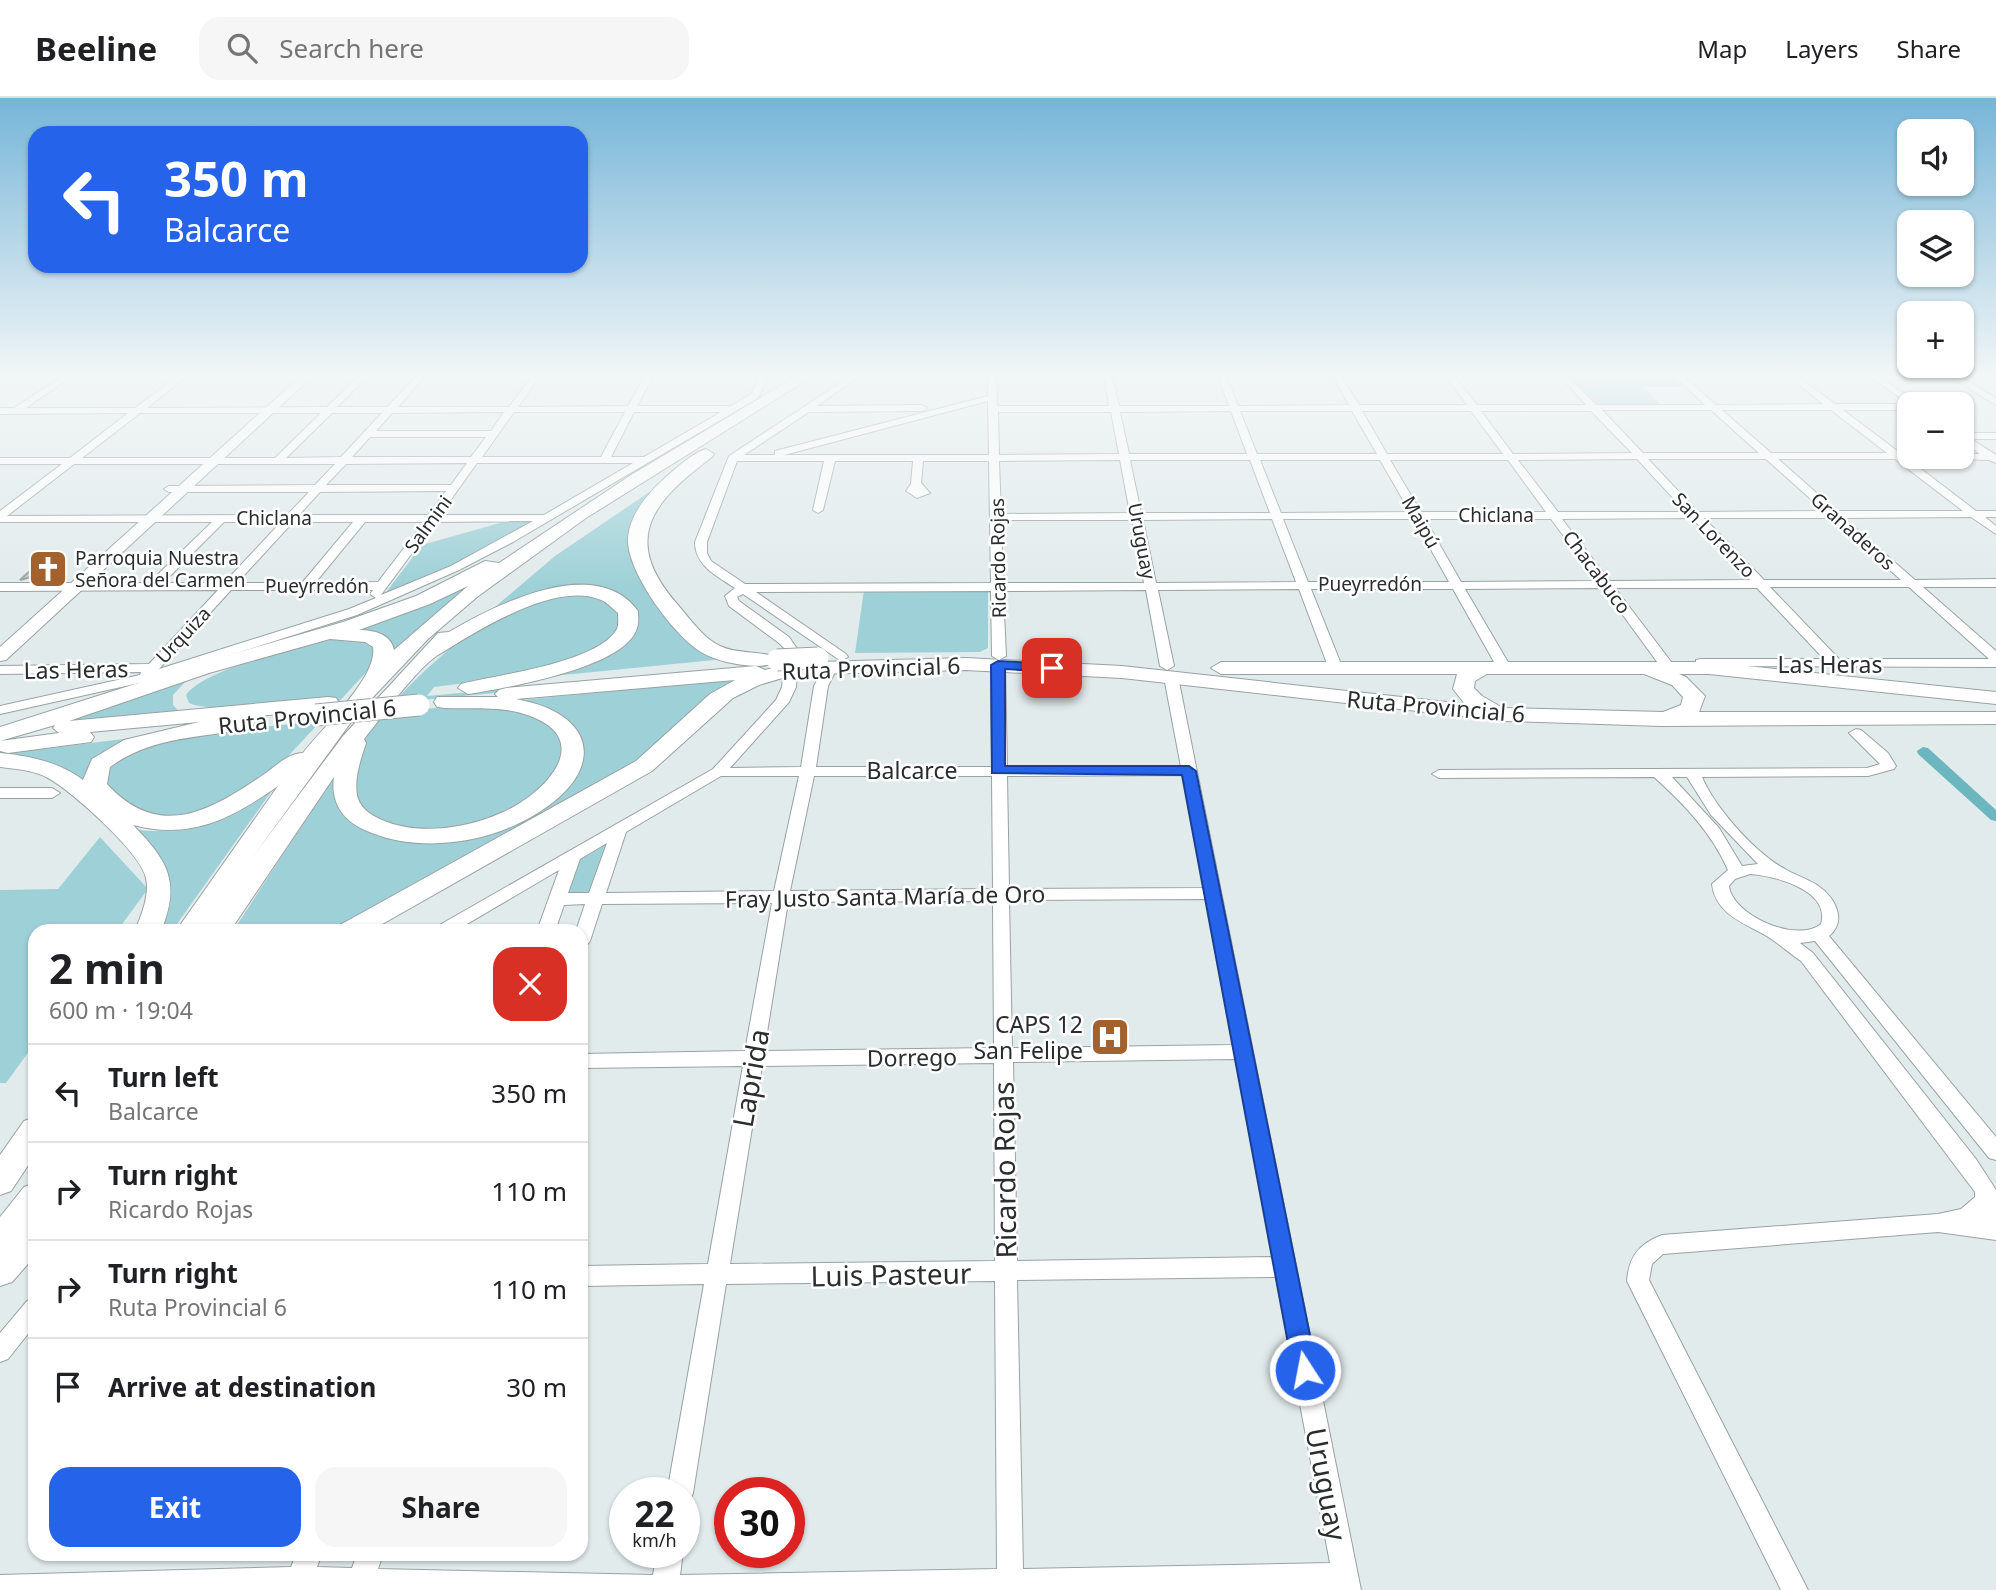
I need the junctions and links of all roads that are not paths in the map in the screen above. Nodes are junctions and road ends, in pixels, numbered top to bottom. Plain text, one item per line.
1 (92, 446) edge
2 (224, 446) edge
3 (292, 446) edge
4 (357, 446) edge
5 (485, 446) edge
6 (612, 446) edge
7 (672, 446) edge
8 (694, 446) edge
9 (713, 446) edge
10 (720, 446) edge
11 (751, 446) edge
12 (806, 446) edge
13 (996, 446) edge
14 (1122, 446) edge
15 (1249, 446) edge
16 (1378, 446) edge
17 (1502, 446) edge
18 (1629, 446) edge
19 (1756, 446) edge
20 (1976, 446) edge
21 (1897, 456) edge
22 (1384, 457) junction
23 (1511, 457) junction
24 (1639, 457) junction
25 (1769, 457) junction
26 (1974, 457) edge
27 (733, 458) junction
28 (758, 458) junction
29 (1125, 458) junction
30 (1254, 458) junction
31 (1993, 458) edge
32 (831, 459) junction
33 (918, 459) junction
34 (996, 459) junction
35 (208, 460) junction
36 (278, 460) junction
37 (344, 460) junction
38 (474, 460) junction
39 (604, 460) junction
40 (648, 460) junction
41 (0, 461) edge
42 (72, 461) junction
43 (1920, 469) edge
44 (916, 484) dead end
45 (318, 488) junction
46 (454, 488) junction
47 (176, 489) junction
48 (818, 510) dead end
49 (1694, 514) junction
50 (1835, 514) junction
51 (1974, 514) junction
52 (1996, 514) edge
53 (1276, 515) junction
54 (1416, 515) junction
55 (1554, 515) junction
56 (1137, 516) junction
57 (0, 517) edge
58 (997, 517) junction
59 (143, 518) junction
60 (222, 518) junction
61 (291, 518) junction
62 (362, 518) junction
63 (432, 518) junction
64 (548, 518) junction
65 (574, 520) junction
66 (1996, 531) edge
67 (1760, 583) junction
68 (1912, 583) junction
69 (1996, 583) edge
70 (999, 584) junction
71 (1151, 584) junction
72 (1303, 584) junction
73 (1456, 584) junction
74 (1605, 584) junction
75 (228, 586) junction
76 (306, 586) junction
77 (383, 586) junction
78 (0, 587) edge
79 (68, 587) junction
80 (152, 587) junction
81 (744, 587) junction
82 (369, 605) junction
83 (0, 642) edge
84 (0, 656) edge
85 (841, 657) junction
86 (1996, 658) edge
87 (421, 661) junction
88 (999, 661) junction
89 (1996, 663) edge
90 (818, 664) junction
91 (1836, 664) junction
92 (1666, 665) junction
93 (771, 666) junction
94 (1631, 668) junction
95 (1336, 669) junction
96 (1481, 669) junction
97 (1505, 669) junction
98 (0, 670) edge
99 (1169, 671) junction
100 (148, 673) junction
101 (376, 680) junction
102 (468, 688) junction
103 (1996, 698) edge
104 (431, 700) junction
105 (0, 710) edge
106 (1506, 715) junction
107 (237, 717) junction
108 (1996, 718) edge
109 (1661, 719) junction
110 (361, 726) junction
111 (1856, 733) dead end
112 (0, 736) edge
113 (320, 745) junction
114 (0, 747) edge
115 (0, 760) edge
116 (998, 770) junction
117 (807, 771) junction
118 (1189, 771) junction
119 (718, 772) junction
120 (1658, 773) junction
121 (1693, 773) junction
122 (1439, 774) dead end
123 (0, 793) edge
124 (52, 793) dead end
125 (620, 827) junction
126 (573, 855) junction
127 (1737, 871) junction
128 (1781, 873) junction
129 (1213, 893) junction
130 (999, 895) junction
131 (781, 897) junction
132 (558, 899) junction
133 (595, 899) junction
134 (150, 924) edge
135 (194, 924) edge
136 (221, 924) edge
137 (362, 924) edge
138 (454, 924) edge
139 (549, 924) edge
140 (587, 924) edge
141 (1774, 933) junction
142 (1819, 934) junction
143 (1243, 1052) junction
144 (1002, 1056) junction
145 (753, 1059) junction
146 (588, 1060) edge
147 (28, 1140) edge
148 (1996, 1152) edge
149 (28, 1153) edge
150 (0, 1181) edge
151 (0, 1188) edge
152 (1989, 1192) edge
153 (28, 1206) edge
154 (1996, 1221) edge
155 (1938, 1223) junction
156 (1996, 1231) edge
157 (28, 1239) edge
158 (0, 1243) edge
159 (1285, 1267) junction
160 (0, 1271) edge
161 (1005, 1272) junction
162 (588, 1276) edge
163 (716, 1277) junction
164 (28, 1317) edge
165 (0, 1351) edge
166 (683, 1477) edge
167 (306, 1561) edge
168 (368, 1561) edge
169 (667, 1568) edge
170 (1346, 1583) edge
171 (297, 1585) edge
172 (359, 1586) edge
173 (1010, 1586) edge
174 (0, 1588) edge
175 (664, 1590) edge
176 (1795, 1590) edge

1 - 42 street
2 - 35 main road
3 - 36 street
4 - 37 street, Urquiza
5 - 38 street, Salmini
6 - 39 street
7 - 40 street
8 - 65 highway
9 - 87 highway
10 - 93 highway
11 - 27 street
12 - 28 street
13 - 34 street, Ricardo Rojas
14 - 29 street, Uruguay
15 - 30 street
16 - 22 street, Maipú
17 - 23 street, Chacabuco
18 - 24 street, San Lorenzo
19 - 25 street, Granaderos
20 - 31 street
21 - 25 street
22 - 23 street
22 - 30 street
22 - 54 street, Maipú
23 - 24 street
23 - 55 street, Chacabuco
24 - 25 street
24 - 49 street, San Lorenzo
25 - 50 street, Granaderos
26 - 31 street
27 - 28 street
27 - 81 street
28 - 32 street
29 - 30 street
29 - 34 street
29 - 56 street, Uruguay
30 - 53 street
32 - 33 street
32 - 48 street
33 - 34 street
33 - 44 street
34 - 58 street, Ricardo Rojas
35 - 36 street
35 - 42 street
35 - 47 main road
36 - 37 street
37 - 38 street
37 - 45 street, Urquiza
38 - 39 street
38 - 46 street, Salmini
39 - 40 street
40 - 64 street
41 - 42 street
42 - 57 street
43 - 51 street
45 - 46 street
45 - 47 street
45 - 61 street, Urquiza
46 - 63 street, Salmini
47 - 59 main road
49 - 50 street, Chiclana
49 - 55 street, Chiclana
49 - 67 street, San Lorenzo
50 - 51 street, Chiclana
50 - 68 street, Granaderos
51 - 52 street, Chiclana
51 - 66 street
53 - 54 street, Chiclana
53 - 56 street, Chiclana
53 - 72 street
54 - 55 street, Chiclana
54 - 73 street, Maipú
55 - 74 street, Chacabuco
56 - 58 street, Chiclana
56 - 71 street, Uruguay
57 - 59 street, Chiclana
58 - 70 street, Ricardo Rojas
59 - 60 street, Chiclana
59 - 79 main road
60 - 61 street, Chiclana
60 - 80 street
61 - 62 street, Chiclana
61 - 75 street, Urquiza
62 - 63 street, Chiclana
62 - 76 street
63 - 64 street, Chiclana
63 - 77 street, Salmini
64 - 82 street
65 - 101 highway
65 - 112 highway
67 - 68 street, Pueyrredón
67 - 74 street, Pueyrredón
67 - 91 street, San Lorenzo
68 - 69 street, Pueyrredón
68 - 86 street, Granaderos
70 - 71 street, Pueyrredón
70 - 81 street, Pueyrredón
70 - 88 street, Ricardo Rojas
71 - 72 street, Pueyrredón
71 - 99 street, Uruguay
72 - 73 street, Pueyrredón
72 - 95 street
73 - 74 street, Pueyrredón
73 - 97 street, Maipú
74 - 92 street, Chacabuco
75 - 76 street, Pueyrredón
75 - 80 street, Pueyrredón
75 - 100 street, Urquiza
76 - 77 street, Pueyrredón
77 - 82 street, Salmini
78 - 79 street, Pueyrredón
79 - 80 street, Pueyrredón
79 - 83 main road
79 - 84 main road
81 - 85 street
81 - 119 street
82 - 100 street
85 - 88 highway, Ruta Provincial 6
85 - 90 highway, Ruta Provincial 6
87 - 102 highway
87 - 110 highway
88 - 90 highway, Ruta Provincial 6
88 - 99 highway, Ruta Provincial 6
88 - 116 street, Ricardo Rojas
89 - 91 street, Las Heras
90 - 93 highway, Ruta Provincial 6
90 - 117 street, Laprida
91 - 92 street, Las Heras
92 - 94 highway, Ruta Provincial 6
92 - 103 highway, Ruta Provincial 6
93 - 102 highway, Ruta Provincial 6
93 - 104 highway, Ruta Provincial 6
93 - 137 highway
94 - 97 highway, Ruta Provincial 6
94 - 109 highway
95 - 96 highway, Ruta Provincial 6
95 - 99 highway, Ruta Provincial 6
96 - 97 highway, Ruta Provincial 6
96 - 106 highway
98 - 100 street, Las Heras
99 - 106 highway, Ruta Provincial 6
99 - 118 street, Uruguay
100 - 105 street
101 - 107 highway
101 - 113 highway
102 - 104 highway, Ruta Provincial 6
104 - 107 highway, Ruta Provincial 6, bridge
104 - 110 highway
106 - 109 highway, Ruta Provincial 6
107 - 112 highway, Ruta Provincial 6
107 - 113 highway
107 - 114 highway, Ruta Provincial 6
108 - 109 highway, Ruta Provincial 6
110 - 136 highway
111 - 121 street
113 - 135 highway
115 - 134 highway
116 - 117 street, Balcarce
116 - 118 street, Balcarce
116 - 130 street, Ricardo Rojas
117 - 119 street, Balcarce
117 - 131 street, Laprida
118 - 129 street, Uruguay
119 - 125 street
120 - 121 street
120 - 122 street
120 - 127 street
121 - 128 street
123 - 124 street
125 - 126 street
125 - 133 street
126 - 132 street
126 - 138 street
127 - 128 street
127 - 141 street
128 - 142 street
129 - 130 street, Fray Justo Santa María de Oro
129 - 143 street, Uruguay
130 - 131 street, Fray Justo Santa María de Oro
130 - 144 street, Ricardo Rojas
131 - 133 street, Fray Justo Santa María de Oro
131 - 145 street, Laprida
132 - 133 street, Fray Justo Santa María de Oro
132 - 139 street
133 - 140 street
141 - 142 street
141 - 152 street
142 - 148 street
143 - 144 street, Dorrego
143 - 159 street, Uruguay
144 - 145 street, Dorrego
144 - 161 street, Ricardo Rojas
145 - 146 street, Dorrego
145 - 163 street, Laprida
147 - 150 highway
149 - 151 highway
152 - 154 street
152 - 155 street
153 - 158 highway
155 - 156 street
155 - 176 street
157 - 160 highway
159 - 161 street, Luis Pasteur
159 - 170 street, Uruguay
161 - 163 street, Luis Pasteur
161 - 173 street, Ricardo Rojas
162 - 163 street, Luis Pasteur
163 - 166 street, Laprida
164 - 165 street
167 - 171 street
168 - 172 street
169 - 175 street
170 - 173 street
171 - 172 street
171 - 174 street
172 - 175 street
173 - 175 street

